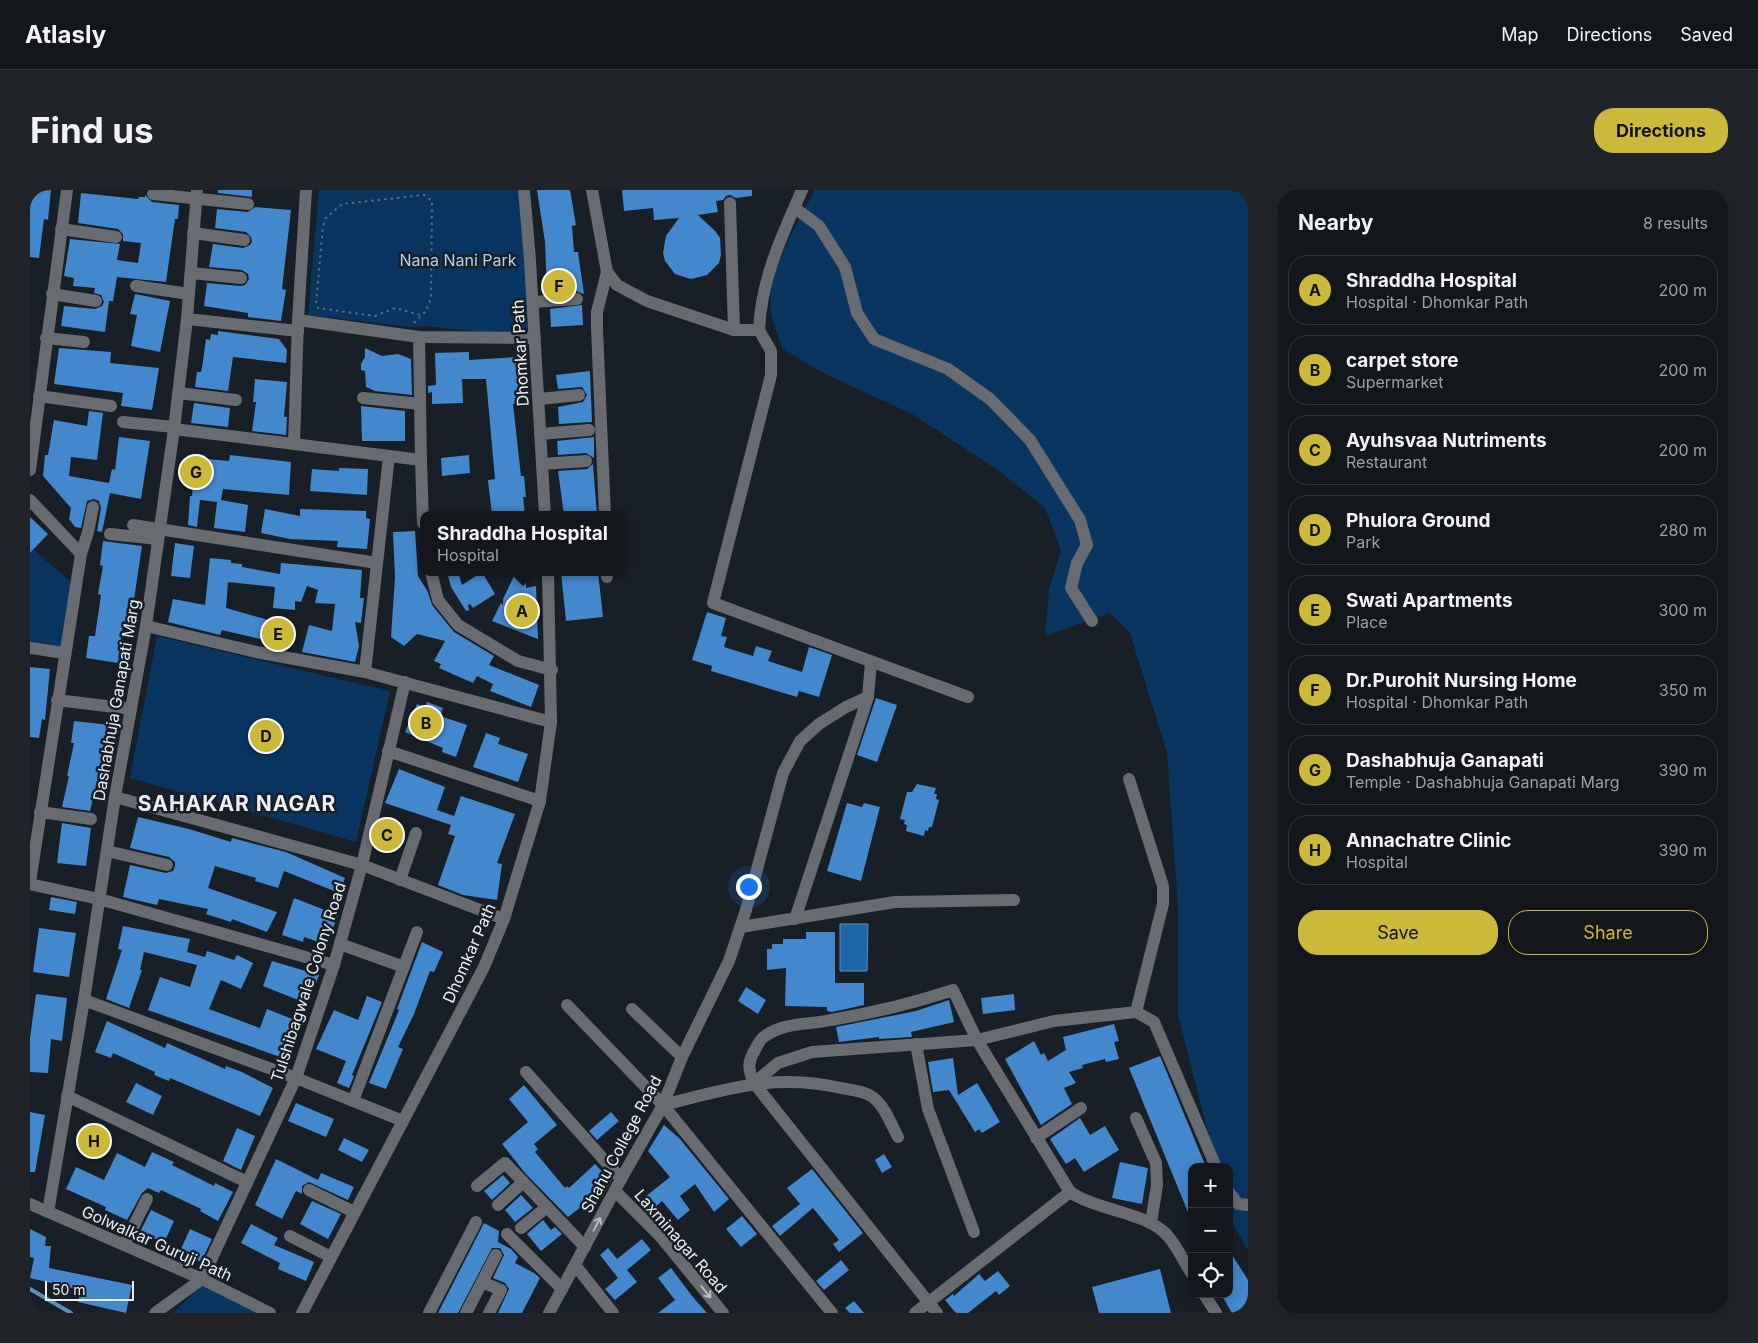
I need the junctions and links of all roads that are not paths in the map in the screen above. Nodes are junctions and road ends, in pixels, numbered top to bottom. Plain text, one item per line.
1 (67, 190) edge
2 (306, 190) edge
3 (524, 190) edge
4 (592, 190) edge
5 (802, 190) edge
6 (153, 194) dead end
7 (197, 194) edge
8 (730, 203) dead end
9 (248, 204) dead end
10 (795, 208) junction
11 (61, 229) junction
12 (194, 234) junction
13 (116, 236) dead end
14 (244, 240) dead end
15 (608, 272) junction
16 (191, 273) junction
17 (241, 278) dead end
18 (136, 286) dead end
19 (52, 294) junction
20 (189, 294) junction
21 (577, 299) dead end
22 (96, 301) dead end
23 (533, 302) junction
24 (187, 319) junction
25 (298, 326) junction
26 (734, 330) junction
27 (759, 330) junction
28 (419, 337) junction
29 (46, 338) junction
30 (535, 338) junction
31 (84, 342) dead end
32 (178, 394) junction
33 (579, 395) dead end
34 (39, 396) junction
35 (363, 398) dead end
36 (538, 399) junction
37 (236, 400) dead end
38 (420, 404) junction
39 (112, 406) dead end
40 (123, 422) dead end
41 (174, 428) junction
42 (589, 430) dead end
43 (540, 434) junction
44 (294, 444) junction
45 (389, 456) junction
46 (421, 460) junction
47 (586, 461) dead end
48 (542, 464) junction
49 (30, 470) edge
50 (30, 500) edge
51 (93, 507) dead end
52 (423, 511) edge
53 (545, 511) edge
54 (605, 511) edge
55 (133, 525) dead end
56 (110, 534) dead end
57 (159, 534) junction
58 (81, 554) junction
59 (377, 563) junction
60 (432, 576) edge
61 (548, 576) edge
62 (1092, 620) dead end
63 (146, 626) junction
64 (30, 648) edge
65 (64, 653) junction
66 (872, 662) junction
67 (552, 670) junction
68 (365, 672) junction
69 (404, 682) junction
70 (868, 697) junction
71 (968, 697) dead end
72 (57, 700) junction
73 (131, 709) junction
74 (551, 722) junction
75 (388, 751) junction
76 (1129, 779) dead end
77 (115, 796) junction
78 (540, 801) junction
79 (40, 812) junction
80 (91, 819) dead end
81 (416, 832) dead end
82 (106, 851) junction
83 (167, 865) dead end
84 (362, 865) junction
85 (400, 880) junction
86 (30, 883) edge
87 (99, 899) junction
88 (1014, 900) dead end
89 (504, 919) junction
90 (795, 919) junction
91 (741, 927) junction
92 (417, 932) dead end
93 (340, 944) junction
94 (334, 965) junction
95 (404, 966) junction
96 (84, 1000) junction
97 (567, 1005) dead end
98 (632, 1009) dead end
99 (1136, 1012) junction
100 (977, 1040) junction
101 (916, 1044) junction
102 (682, 1057) junction
103 (526, 1072) dead end
104 (296, 1078) junction
105 (754, 1083) junction
106 (67, 1096) junction
107 (354, 1101) junction
108 (664, 1105) junction
109 (1081, 1108) dead end
110 (1136, 1118) dead end
111 (403, 1121) junction
112 (898, 1138) dead end
113 (1036, 1138) junction
114 (1214, 1163) edge
115 (620, 1179) junction
116 (247, 1182) junction
117 (523, 1182) junction
118 (477, 1186) dead end
119 (309, 1190) dead end
120 (615, 1191) junction
121 (1070, 1192) junction
122 (1233, 1197) edge
123 (147, 1199) dead end
124 (30, 1204) edge
125 (498, 1205) dead end
126 (1248, 1205) edge
127 (547, 1207) junction
128 (48, 1212) junction
129 (354, 1212) junction
130 (476, 1222) dead end
131 (1151, 1223) junction
132 (521, 1228) dead end
133 (974, 1232) dead end
134 (508, 1234) dead end
135 (290, 1236) dead end
136 (124, 1245) junction
137 (585, 1247) junction
138 (496, 1255) dead end
139 (331, 1257) junction
140 (575, 1265) junction
141 (1188, 1268) edge
142 (202, 1279) junction
143 (482, 1282) junction
144 (562, 1289) junction
145 (1207, 1298) edge
146 (928, 1302) junction
147 (155, 1313) edge
148 (270, 1313) edge
149 (302, 1313) edge
150 (429, 1313) edge
151 (466, 1313) edge
152 (489, 1313) edge
153 (550, 1313) edge
154 (613, 1313) edge
155 (723, 1313) edge
156 (832, 1313) edge
157 (915, 1313) edge
158 (937, 1313) edge
159 (1216, 1313) edge

1 - 11 street
2 - 25 street
3 - 23 street, Dhomkar Path
4 - 15 street
5 - 10 street
6 - 7 street
7 - 9 street
7 - 12 street, Dashabhuja Ganapati Marg
8 - 26 street
10 - 27 street
10 - 62 street
11 - 13 street
11 - 19 street
12 - 14 street
12 - 16 street, Dashabhuja Ganapati Marg
15 - 26 street
15 - 54 street
16 - 17 street
16 - 20 street, Dashabhuja Ganapati Marg
18 - 20 street
19 - 22 street
19 - 29 street
20 - 24 street, Dashabhuja Ganapati Marg
21 - 23 street
23 - 30 street, Dhomkar Path
24 - 25 street
24 - 32 street, Dashabhuja Ganapati Marg
25 - 28 street
25 - 44 street
26 - 27 street
27 - 66 street
28 - 30 street
28 - 38 street
29 - 31 street
29 - 34 street
30 - 36 street, Dhomkar Path
32 - 37 street
32 - 41 street, Dashabhuja Ganapati Marg
33 - 36 street
34 - 39 street
34 - 49 street
35 - 38 street
36 - 43 street, Dhomkar Path
38 - 46 street
40 - 41 street
41 - 44 street
41 - 57 street, Dashabhuja Ganapati Marg
42 - 43 street
43 - 48 street, Dhomkar Path
44 - 45 street
45 - 46 street
45 - 59 street
46 - 52 street
47 - 48 street
48 - 53 street, Dhomkar Path
50 - 58 street
51 - 58 street
55 - 57 street
56 - 57 street
57 - 59 street
57 - 63 street, Dashabhuja Ganapati Marg
58 - 65 street
59 - 68 street
60 - 67 street
61 - 67 street, Dhomkar Path
63 - 68 street
63 - 73 street, Dashabhuja Ganapati Marg
64 - 65 street
65 - 72 street
66 - 70 street
66 - 71 street
67 - 74 street, Dhomkar Path
68 - 69 street
69 - 74 street
69 - 75 street, Tulshibagwale Colony Road
70 - 90 street
70 - 91 street, Shahu College Road
72 - 73 street
72 - 79 street
73 - 77 street, Dashabhuja Ganapati Marg
74 - 78 street, Dhomkar Path
75 - 78 street
75 - 84 street, Tulshibagwale Colony Road
76 - 99 street
77 - 82 street, Dashabhuja Ganapati Marg
77 - 84 street
78 - 89 street, Dhomkar Path
79 - 80 street
79 - 86 street
81 - 85 street
82 - 83 street
82 - 87 street, Dashabhuja Ganapati Marg
84 - 85 street
84 - 93 street, Tulshibagwale Colony Road
85 - 89 street
86 - 87 street
87 - 94 street
87 - 96 street, Dashabhuja Ganapati Marg
88 - 90 street
89 - 111 street, Dhomkar Path
90 - 91 street
91 - 102 street, Shahu College Road
92 - 95 street
93 - 94 street, Tulshibagwale Colony Road
93 - 95 street
94 - 104 street, Tulshibagwale Colony Road
95 - 107 street
96 - 104 street
96 - 106 street, Dashabhuja Ganapati Marg
97 - 108 street
98 - 102 street
99 - 100 street
99 - 114 street
100 - 101 street
100 - 105 street
100 - 113 street
101 - 105 street
101 - 133 street
102 - 108 street, Shahu College Road
103 - 115 street
104 - 107 street
104 - 116 street, Tulshibagwale Colony Road
105 - 108 street
105 - 112 street
105 - 146 street
106 - 116 street
106 - 128 street, Dashabhuja Ganapati Marg
107 - 111 street
108 - 115 street, Shahu College Road
108 - 156 street
109 - 113 street
110 - 131 street
111 - 129 street, Dhomkar Path
113 - 121 street
115 - 120 street, Shahu College Road
116 - 142 street, Tulshibagwale Colony Road
117 - 118 street
117 - 125 street
117 - 127 street
119 - 129 street
137 -> 120 street, Shahu College Road
120 -> 155 street, Laxminagar Road
121 - 131 street
121 - 146 street
122 - 126 street
123 - 136 street
124 - 128 street, Golwalkar Guruji Path
127 - 132 street
127 - 137 street
128 - 136 street, Golwalkar Guruji Path
129 - 139 street, Dhomkar Path
130 - 150 street
131 - 141 street
134 - 144 street
135 - 139 street
136 - 142 street, Golwalkar Guruji Path
137 - 140 street, Shahu College Road
138 - 143 street
139 - 149 street, Dhomkar Path
140 - 144 street, Shahu College Road
140 - 154 street
142 - 147 street
142 - 148 street, Golwalkar Guruji Path
143 - 151 street
143 - 152 street
144 - 153 street, Shahu College Road
145 - 159 street
146 - 157 street
146 - 158 street

